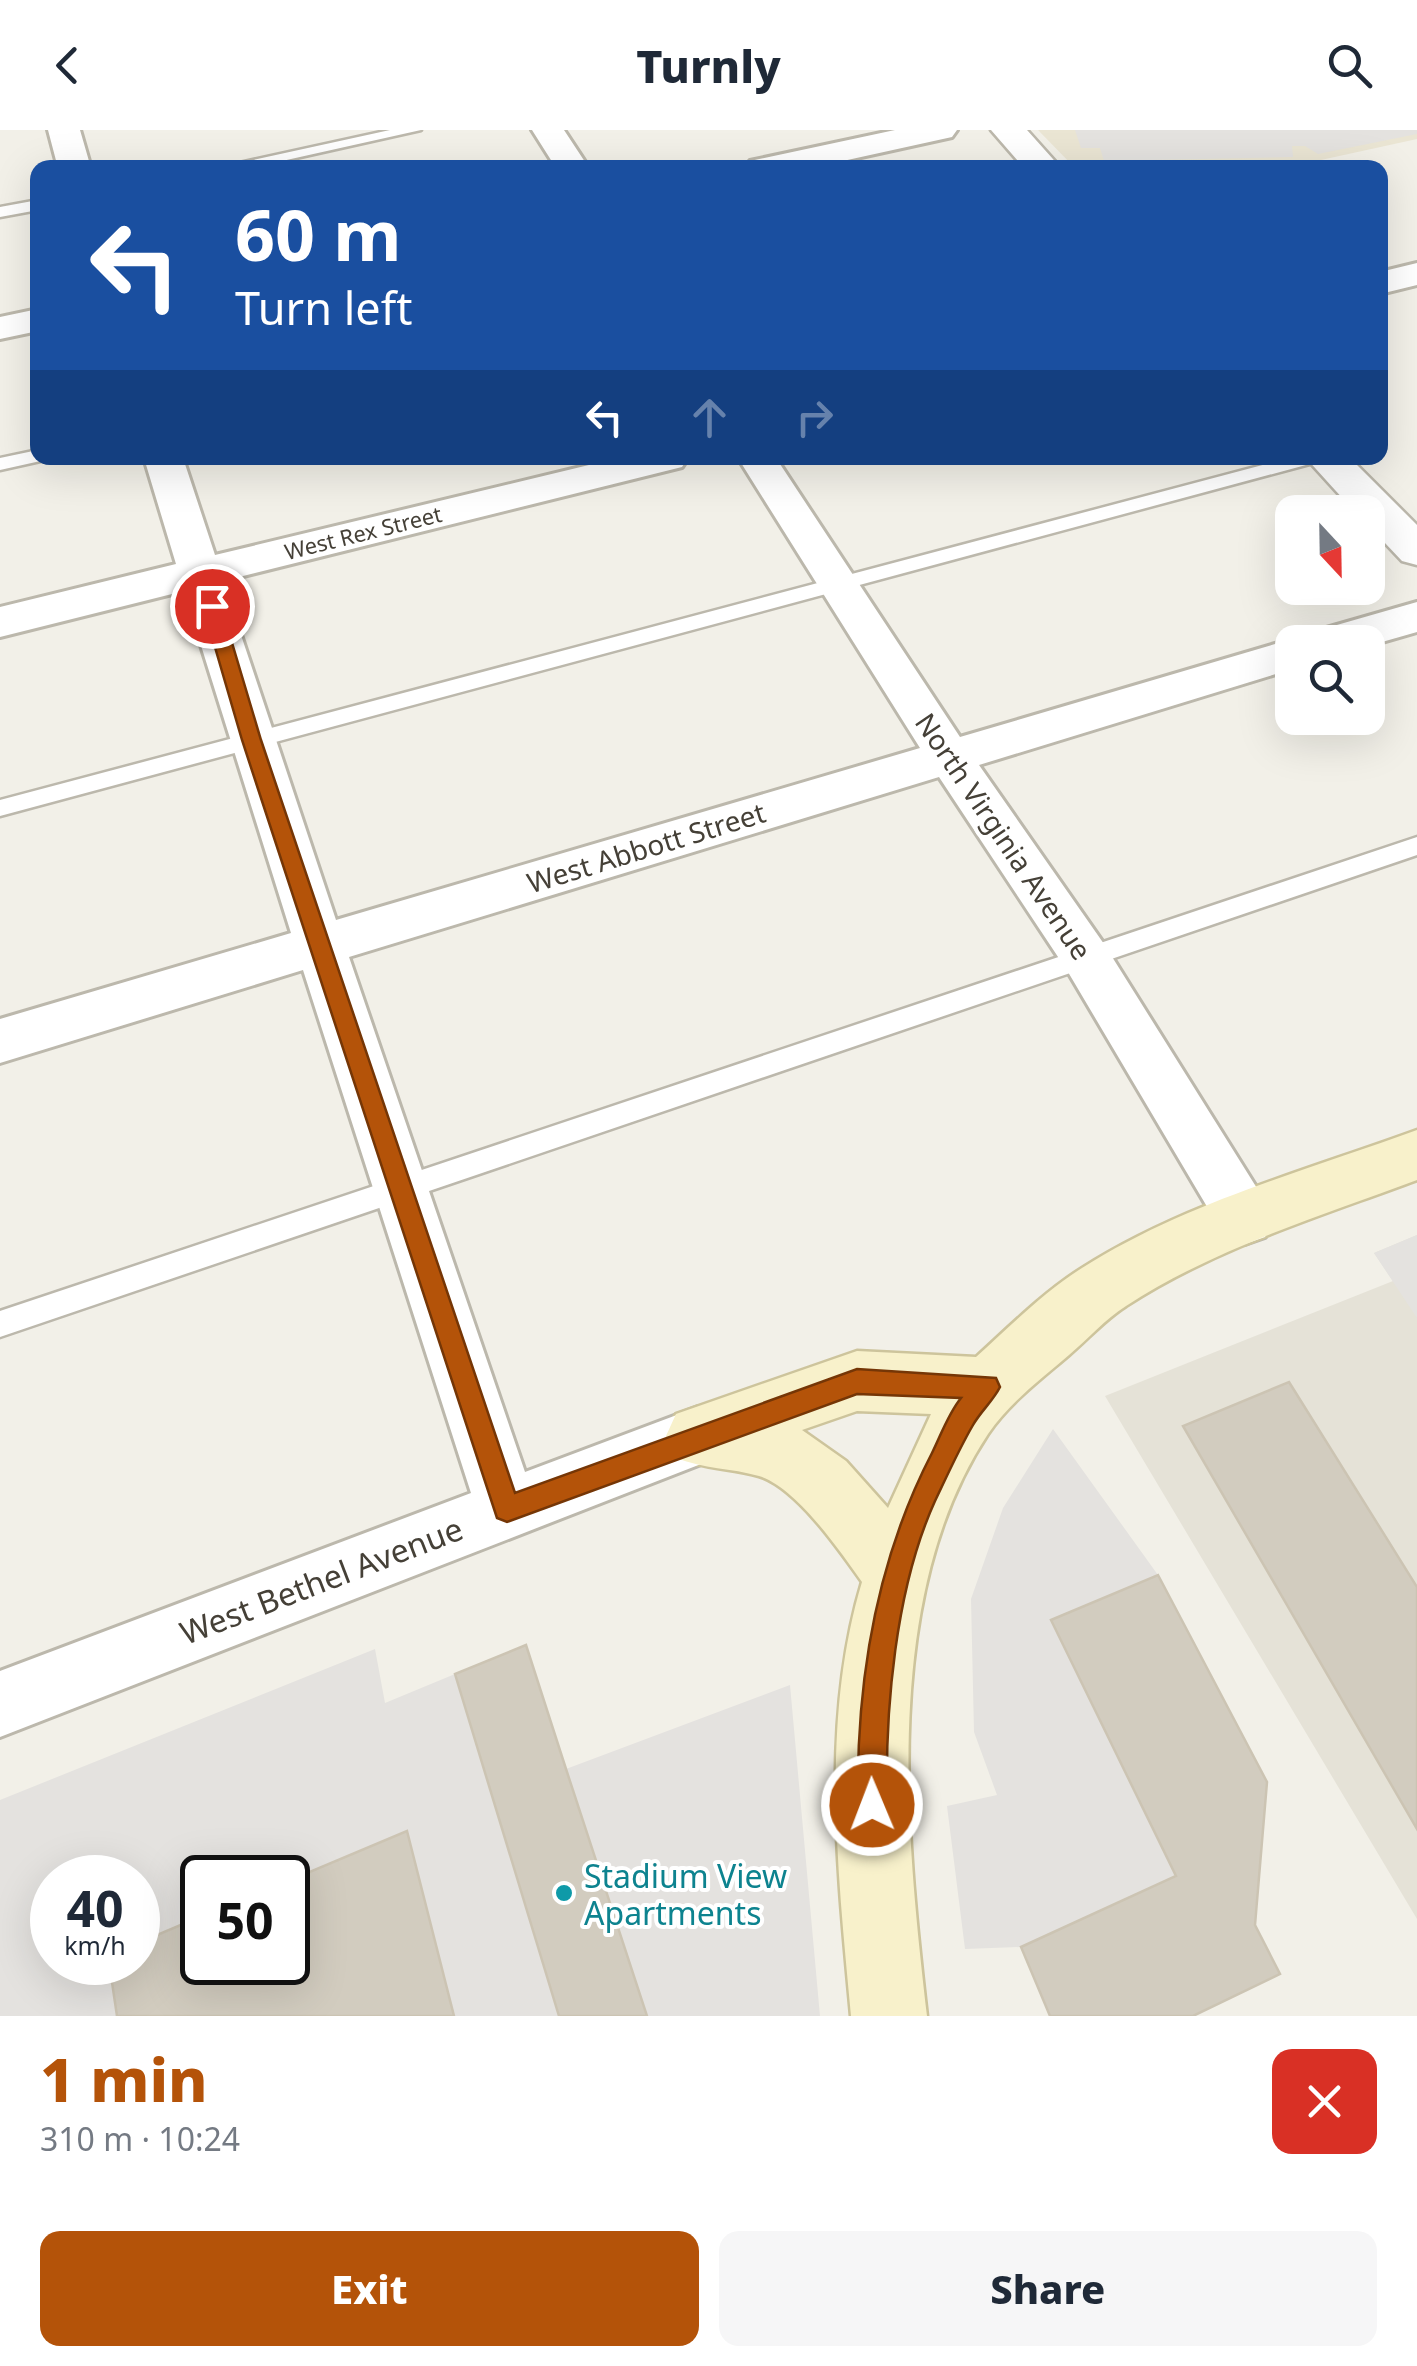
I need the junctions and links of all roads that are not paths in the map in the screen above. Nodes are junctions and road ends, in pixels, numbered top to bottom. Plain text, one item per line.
1 (64, 130) edge
2 (413, 130) edge
3 (548, 130) edge
4 (941, 130) edge
5 (1008, 130) edge
6 (73, 160) edge
7 (265, 160) edge
8 (567, 160) edge
9 (800, 160) edge
10 (1036, 160) edge
11 (30, 206) edge
12 (0, 212) edge
13 (1417, 274) edge
14 (1388, 281) edge
15 (30, 322) edge
16 (0, 328) edge
17 (30, 458) edge
18 (0, 464) edge
19 (166, 465) edge
20 (639, 465) edge
21 (761, 465) edge
22 (1284, 465) edge
23 (1335, 465) edge
24 (1417, 551) edge
25 (202, 572) junction
26 (839, 585) junction
27 (1417, 617) edge
28 (0, 622) edge
29 (1385, 626) edge
30 (1275, 659) edge
31 (252, 740) junction
32 (948, 756) junction
33 (0, 808) edge
34 (1417, 846) edge
35 (320, 945) junction
36 (1086, 958) junction
37 (0, 1041) edge
38 (1417, 1155) edge
39 (402, 1185) junction
40 (1246, 1219) junction
41 (0, 1324) edge
42 (987, 1387) junction
43 (698, 1436) junction
44 (507, 1509) junction
45 (896, 1574) junction
46 (0, 1704) edge
47 (889, 2016) edge

1 - 6 street
2 - 7 lane
3 - 8 street
4 - 9 street
5 - 10 street
11 - 12 lane
13 - 14 street
15 - 16 street
17 - 18 lane
19 - 25 street
20 - 25 street, West Rex Street
21 - 26 street, North Virginia Avenue
22 - 26 lane
23 - 24 street
25 - 28 street, West Rex Street
25 - 31 street
26 - 31 lane
26 - 32 street, North Virginia Avenue
27 - 29 street
30 - 32 street, West Abbott Street
31 - 33 lane
31 - 35 street
32 - 35 street, West Abbott Street
32 - 36 street, North Virginia Avenue
34 - 36 lane
35 - 37 street, West Abbott Street
35 - 39 street
36 - 39 lane
36 - 40 street, North Virginia Avenue
38 - 40 main road
39 - 41 lane
39 - 44 street
40 - 42 main road
42 - 43 main road
42 - 45 main road
43 - 44 street, West Bethel Avenue
43 - 45 main road
44 - 46 street, West Bethel Avenue
45 - 47 main road

